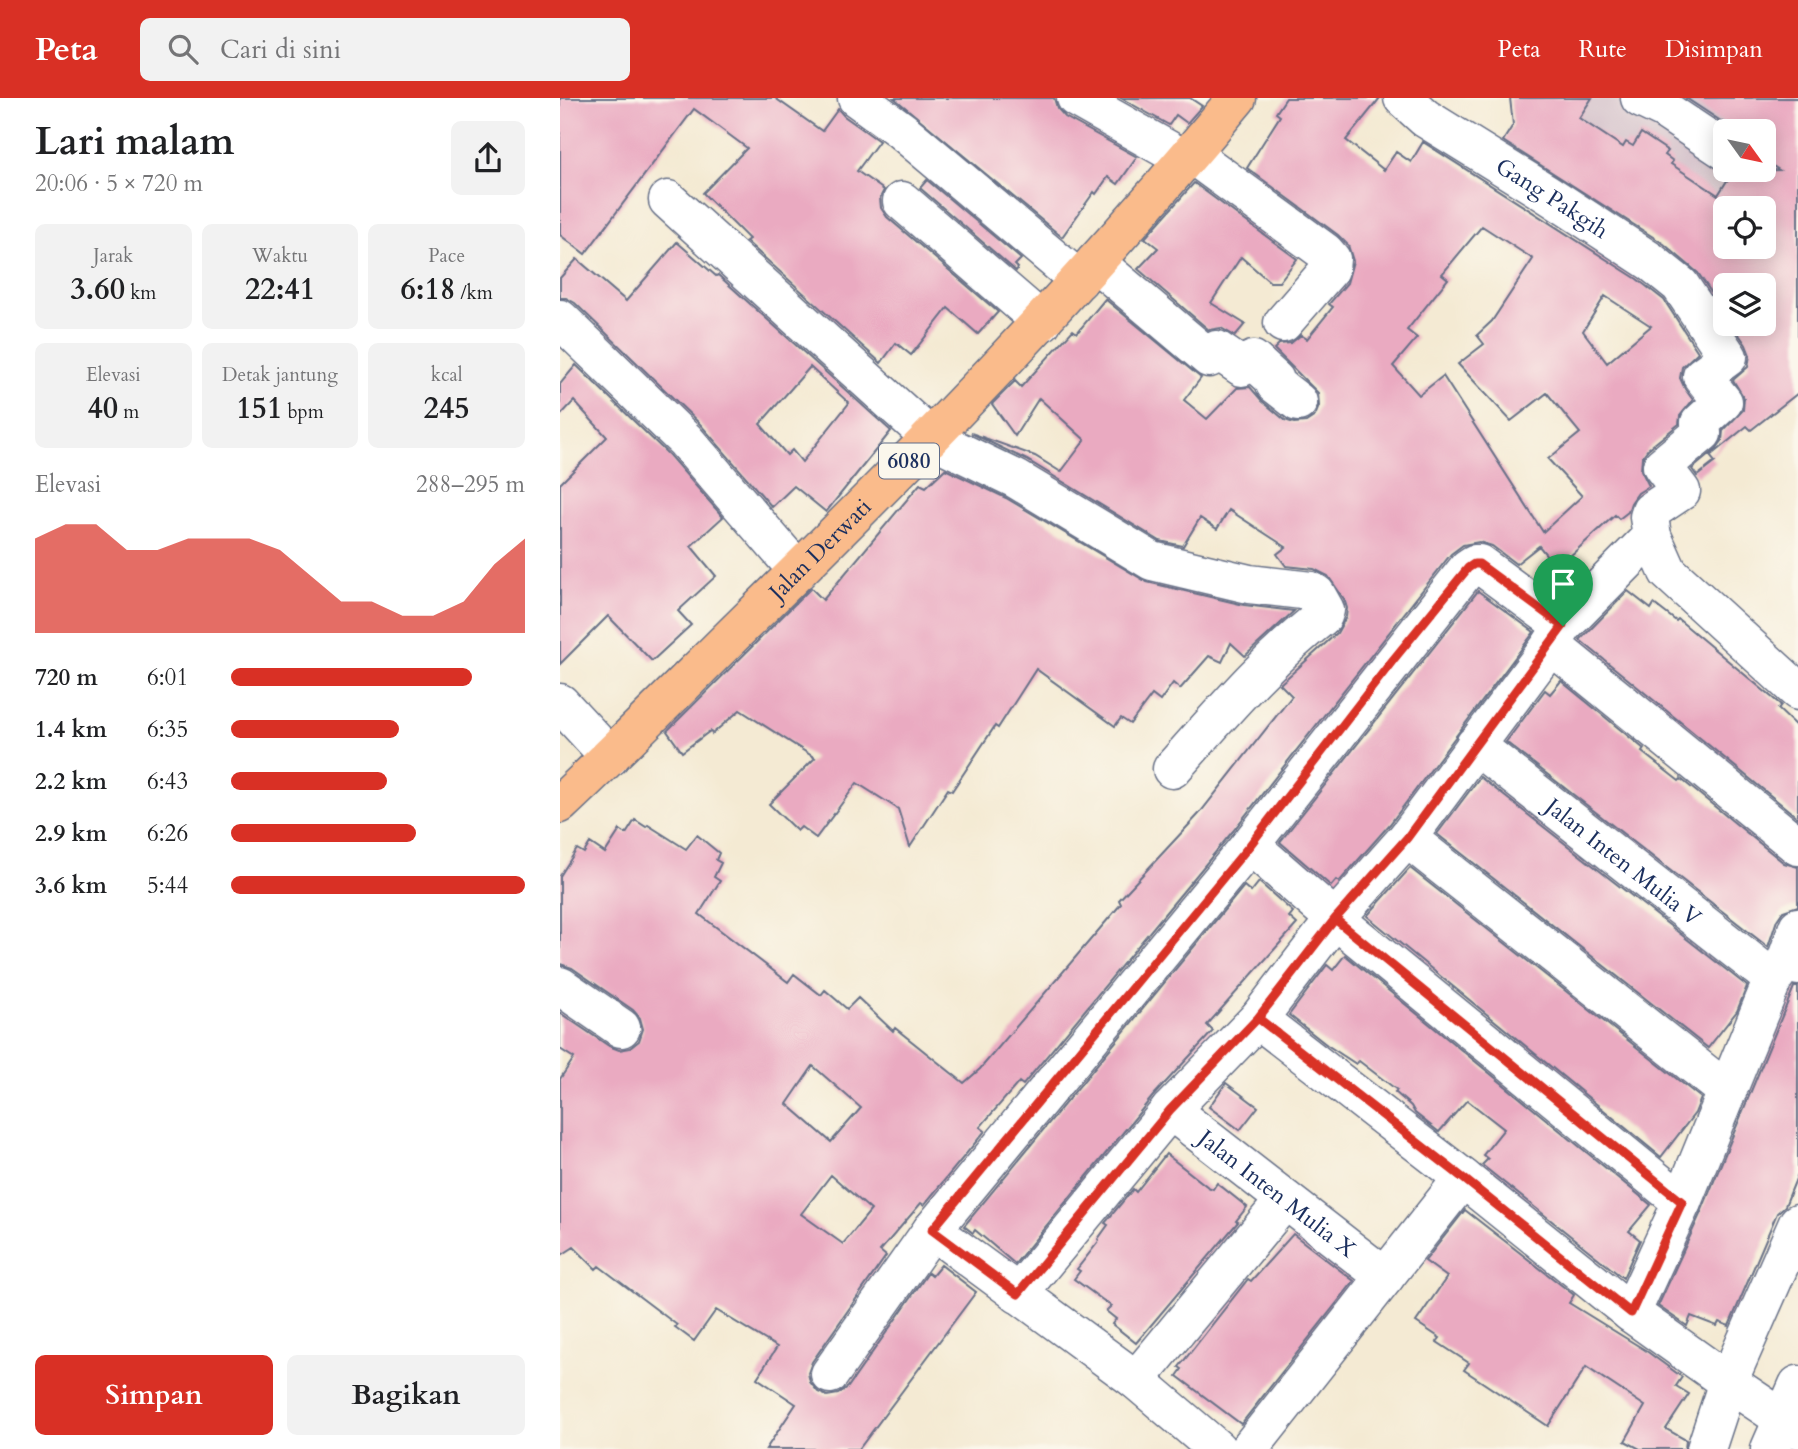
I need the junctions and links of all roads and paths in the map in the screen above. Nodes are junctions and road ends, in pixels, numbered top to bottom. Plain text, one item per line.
1 (857, 98) edge
2 (1076, 98) edge
3 (1237, 98) edge
4 (1403, 98) edge
5 (1640, 98) edge
6 (1713, 142) edge
7 (1189, 157) junction
8 (668, 200) dead end
9 (902, 201) dead end
10 (1087, 271) junction
11 (560, 319) edge
12 (1042, 321) junction
13 (1283, 323) dead end
14 (1298, 402) dead end
15 (931, 438) junction
16 (1652, 536) junction
17 (798, 570) junction
18 (1557, 636) junction
19 (1798, 691) edge
20 (560, 704) edge
21 (1475, 745) junction
22 (610, 757) junction
23 (1172, 769) dead end
24 (560, 804) edge
25 (1407, 838) junction
26 (1250, 845) junction
27 (1798, 846) edge
28 (1335, 919) junction
29 (1789, 958) edge
30 (560, 986) edge
31 (1258, 1018) junction
32 (621, 1028) dead end
33 (1727, 1091) junction
34 (1170, 1110) junction
35 (1463, 1178) junction
36 (1284, 1200) junction
37 (1682, 1202) junction
38 (1798, 1223) edge
39 (932, 1230) junction
40 (1385, 1277) junction
41 (1018, 1294) junction
42 (1631, 1313) junction
43 (830, 1374) dead end
44 (1136, 1380) junction
45 (1728, 1382) junction
46 (1787, 1420) edge
47 (1217, 1449) edge
48 (1249, 1449) edge
49 (1706, 1449) edge

1 - 10 street
2 - 7 street
3 - 7 main road, Jalan Derwati / 6080
4 - 16 street, Gang Pakgih
5 - 6 street
7 - 10 main road, Jalan Derwati / 6080
7 - 13 street
8 - 15 street
9 - 12 street
10 - 12 main road, Jalan Derwati / 6080
10 - 14 street
11 - 17 street
12 - 15 main road, Jalan Derwati / 6080
15 - 17 main road, Jalan Derwati / 6080
15 - 23 street
16 - 18 street
16 - 19 street
17 - 22 main road, Jalan Derwati / 6080
18 - 21 street
18 - 26 street
18 - 27 street
20 - 22 street
21 - 25 street
21 - 29 street, Jalan Inten Mulia V
22 - 24 main road, Jalan Derwati / 6080
25 - 28 street
25 - 33 street
26 - 28 street
26 - 39 street
28 - 31 street
28 - 37 street
29 - 33 street
30 - 32 street
31 - 34 street
31 - 35 street
33 - 37 street
34 - 36 street, Jalan Inten Mulia X
34 - 41 street
35 - 40 street
35 - 42 street
36 - 40 street, Jalan Inten Mulia X
36 - 44 street
37 - 42 street
38 - 45 street
39 - 41 street
39 - 43 street
40 - 48 street
41 - 44 street
42 - 45 street
44 - 47 street
45 - 46 street
45 - 49 street

